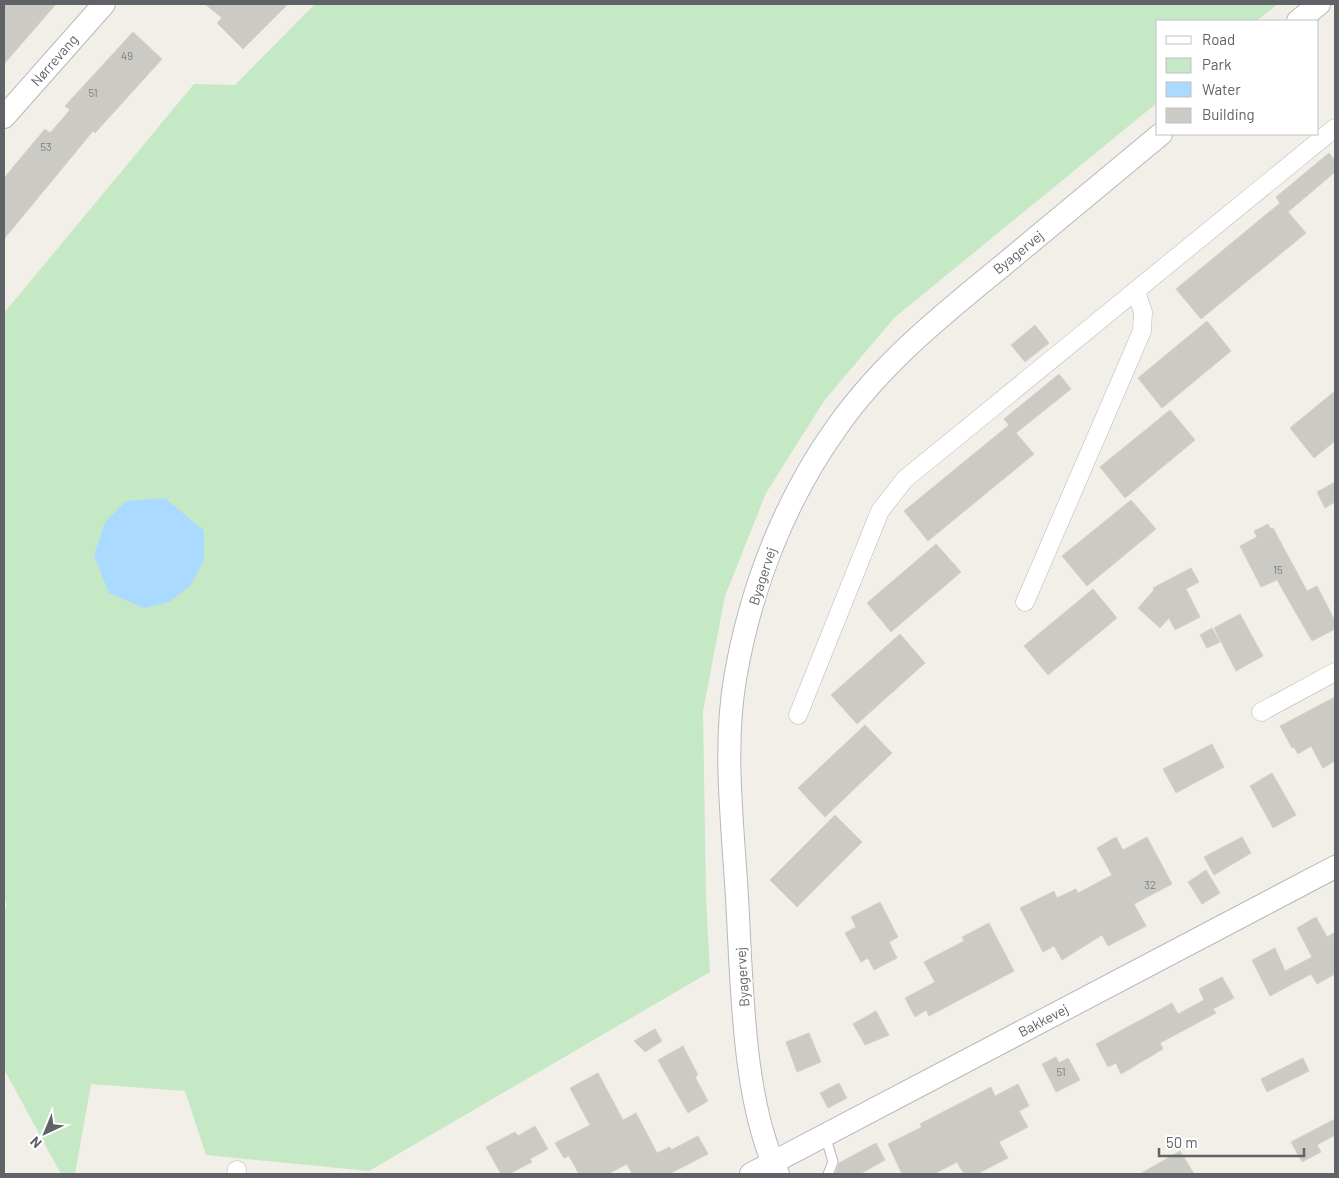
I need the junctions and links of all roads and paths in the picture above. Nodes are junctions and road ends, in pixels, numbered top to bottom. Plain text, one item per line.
1 (104, 4) edge
2 (1319, 4) edge
3 (1299, 20) edge
4 (4, 117) edge
5 (1335, 128) edge
6 (1161, 135) edge
7 (1136, 291) junction
8 (1025, 602) dead end
9 (1335, 672) edge
10 (1261, 712) dead end
11 (798, 715) dead end
12 (1335, 867) edge
13 (825, 1135) junction
14 (775, 1169) edge
15 (751, 1174) edge
16 (828, 1174) edge

1 - 4 street, Nørrevang
2 - 3 street
5 - 7 street
6 - 14 street, Byagervej
7 - 8 street
7 - 11 street
9 - 10 street
12 - 13 street, Bakkevej
13 - 14 street, Bakkevej
13 - 16 lane
14 - 15 street, Bakkevej

